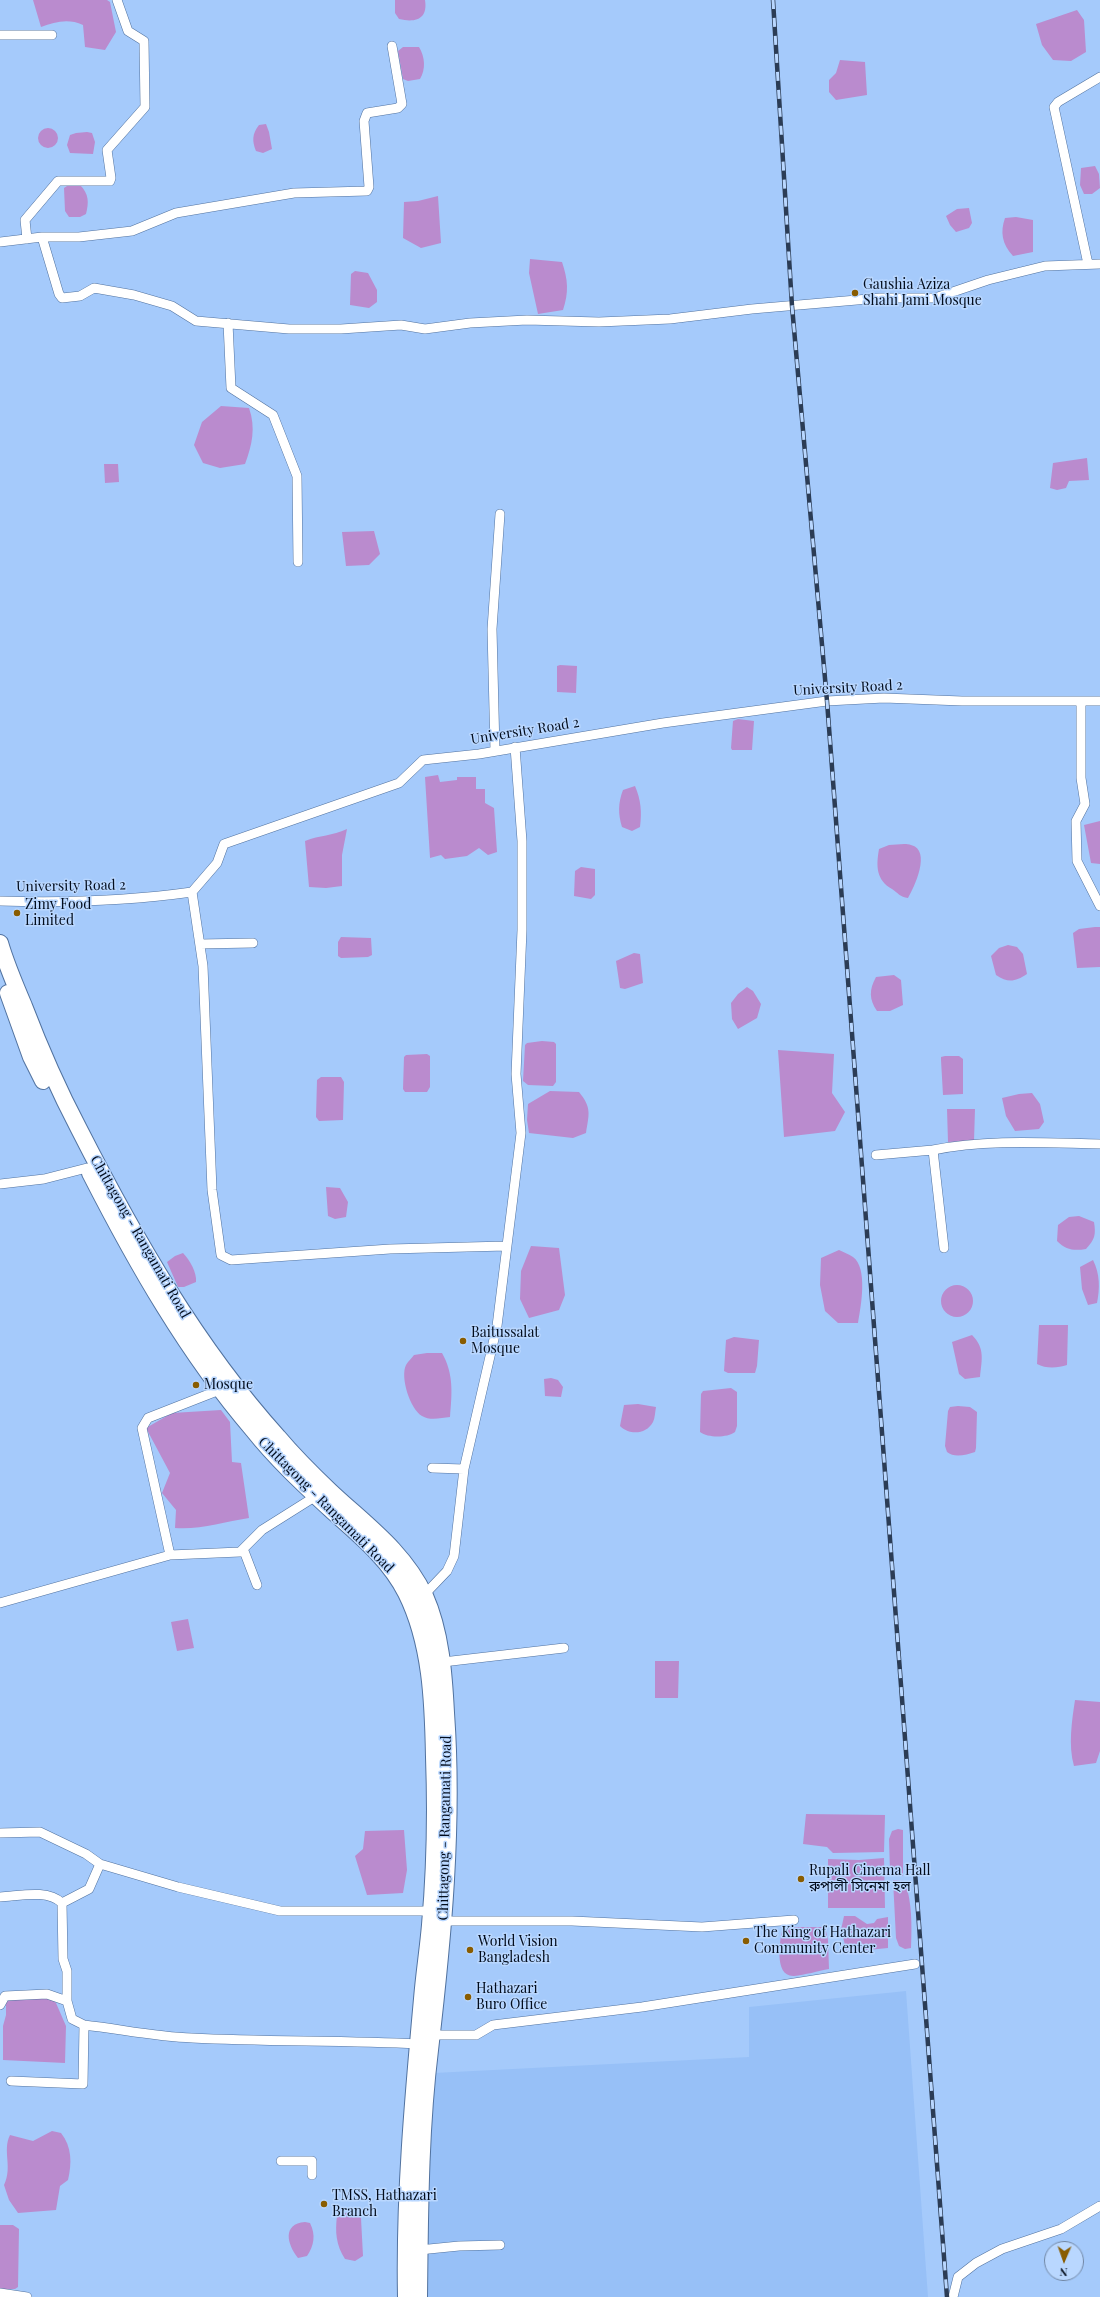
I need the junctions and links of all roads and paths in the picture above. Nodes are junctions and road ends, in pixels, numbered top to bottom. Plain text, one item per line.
1 (117, 0) edge
2 (0, 35) edge
3 (52, 35) dead end
4 (392, 46) dead end
5 (1100, 76) edge
6 (42, 237) junction
7 (27, 239) junction
8 (0, 242) edge
9 (1088, 264) junction
10 (1100, 264) edge
11 (228, 323) junction
12 (500, 514) dead end
13 (298, 562) dead end
14 (1081, 701) junction
15 (1100, 701) edge
16 (515, 747) junction
17 (495, 751) junction
18 (192, 892) junction
19 (0, 901) edge
20 (1100, 906) edge
21 (0, 943) edge
22 (253, 943) dead end
23 (200, 944) junction
24 (0, 966) edge
25 (1100, 1144) edge
26 (933, 1150) junction
27 (876, 1155) dead end
28 (87, 1168) junction
29 (0, 1184) edge
30 (506, 1246) junction
31 (944, 1248) dead end
32 (222, 1389) junction
33 (432, 1468) dead end
34 (464, 1469) junction
35 (316, 1496) junction
36 (244, 1550) junction
37 (170, 1555) junction
38 (257, 1586) dead end
39 (424, 1595) junction
40 (0, 1602) edge
41 (564, 1648) dead end
42 (443, 1662) junction
43 (0, 1833) edge
44 (100, 1864) junction
45 (0, 1898) edge
46 (62, 1903) junction
47 (431, 1911) junction
48 (794, 1920) dead end
49 (444, 1921) junction
50 (915, 1964) dead end
51 (67, 2001) junction
52 (0, 2005) edge
53 (84, 2025) junction
54 (432, 2034) junction
55 (418, 2044) junction
56 (11, 2081) dead end
57 (281, 2160) dead end
58 (312, 2175) dead end
59 (1100, 2206) edge
60 (500, 2245) dead end
61 (419, 2250) junction
62 (0, 2293) edge
63 (27, 2297) edge
64 (406, 2297) edge
65 (419, 2297) edge
66 (953, 2297) edge

1 - 7 street
2 - 3 street
4 - 6 street
5 - 9 street
6 - 7 street
6 - 11 street
7 - 8 street
9 - 10 street
9 - 11 street
11 - 13 street
12 - 17 street
14 - 15 street, University Road 2
14 - 16 street, University Road 2
14 - 20 street
16 - 17 street, University Road 2
16 - 30 street
17 - 18 street, University Road 2
18 - 19 street, University Road 2
18 - 23 street
21 - 39 highway, Chittagong - Rangamati Road
22 - 23 street
23 - 30 street
24 - 28 highway, Chittagong - Rangamati Road
25 - 26 street
26 - 27 street
26 - 31 street
28 - 29 street
28 - 32 highway, Chittagong - Rangamati Road
30 - 34 street
32 - 35 highway, Chittagong - Rangamati Road
32 - 37 street
33 - 34 street
34 - 39 street
35 - 36 street
35 - 47 highway, Chittagong - Rangamati Road
36 - 37 street
36 - 38 street
37 - 40 street
39 - 42 highway, Chittagong - Rangamati Road
41 - 42 street
42 - 49 highway, Chittagong - Rangamati Road
43 - 44 street
44 - 46 street
44 - 47 street
45 - 46 street
46 - 51 street
47 - 55 highway, Chittagong - Rangamati Road
48 - 49 street
49 - 54 highway, Chittagong - Rangamati Road
50 - 54 street
51 - 52 street
51 - 53 street
53 - 55 street
53 - 56 street
54 - 61 highway, Chittagong - Rangamati Road
55 - 64 highway, Chittagong - Rangamati Road
57 - 58 street
59 - 66 street
60 - 61 street
61 - 65 highway, Chittagong - Rangamati Road
62 - 63 street

